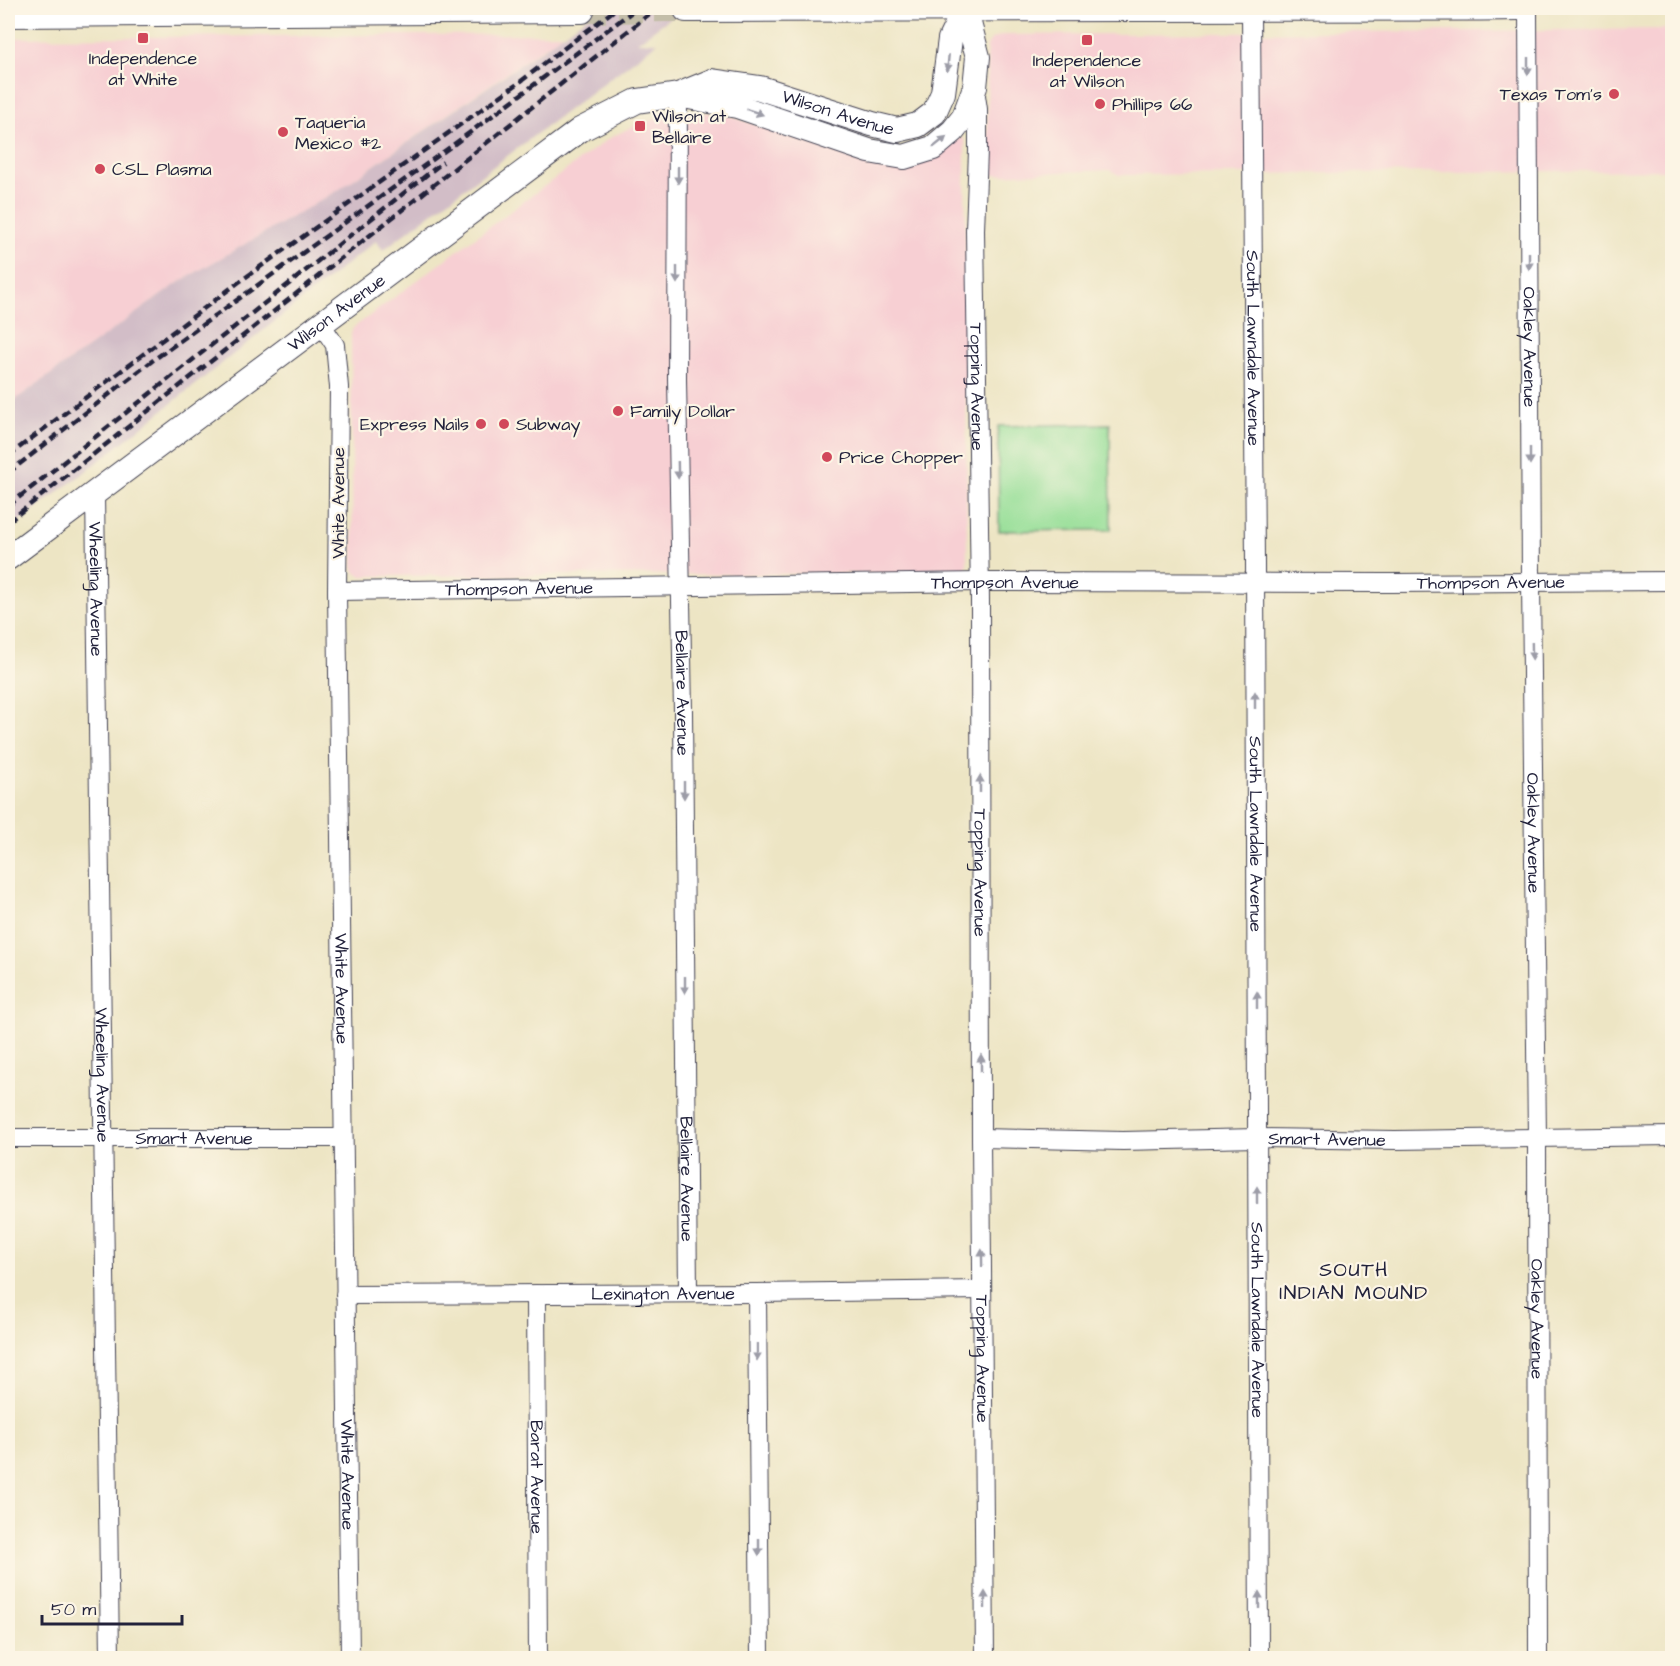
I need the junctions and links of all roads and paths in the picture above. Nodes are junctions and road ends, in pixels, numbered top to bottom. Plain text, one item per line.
1 (965, 8) edge
2 (1521, 8) edge
3 (1528, 8) edge
4 (686, 10) dead end
5 (1251, 10) junction
6 (183, 11) edge
7 (582, 11) dead end
8 (8, 15) edge
9 (975, 87) junction
10 (678, 95) junction
11 (321, 324) junction
12 (95, 493) junction
13 (8, 558) edge
14 (1255, 581) junction
15 (1672, 581) edge
16 (980, 582) junction
17 (1531, 582) junction
18 (681, 586) junction
19 (337, 591) junction
20 (1672, 1136) edge
21 (8, 1138) edge
22 (343, 1138) junction
23 (981, 1138) junction
24 (1257, 1138) junction
25 (1537, 1139) junction
26 (104, 1140) junction
27 (982, 1290) junction
28 (688, 1293) junction
29 (757, 1293) junction
30 (536, 1294) junction
31 (345, 1295) junction
32 (110, 1659) edge
33 (351, 1659) edge
34 (538, 1659) edge
35 (760, 1659) edge
36 (985, 1659) edge
37 (1259, 1659) edge
38 (1538, 1659) edge

1 - 4 main road
1 - 5 main road
1 - 9 main road, Wilson Avenue
1 -> 10 main road, Wilson Avenue
2 - 5 main road
3 -> 17 street, Oakley Avenue
5 - 14 street, South Lawndale Avenue
6 - 7 main road
6 - 8 main road
10 -> 9 main road, Wilson Avenue
9 - 16 street, Topping Avenue
10 - 11 main road, Wilson Avenue
10 -> 18 street, Bellaire Avenue
11 - 12 main road, Wilson Avenue
11 - 19 street, White Avenue
12 - 13 main road, Wilson Avenue
12 - 26 street, Wheeling Avenue
14 - 16 street, Thompson Avenue
14 - 17 street, Thompson Avenue
24 -> 14 street, South Lawndale Avenue
15 - 17 street, Thompson Avenue
16 - 18 street, Thompson Avenue
23 -> 16 street, Topping Avenue
17 -> 25 street, Oakley Avenue
18 - 19 street, Thompson Avenue
18 -> 28 street, Bellaire Avenue
19 - 22 street, White Avenue
20 - 25 street, Smart Avenue
21 - 26 street, Smart Avenue
22 - 26 street, Smart Avenue
22 - 31 street, White Avenue
23 - 24 street, Smart Avenue
27 -> 23 street, Topping Avenue
24 - 25 street, Smart Avenue
37 -> 24 street, South Lawndale Avenue
25 - 38 street, Oakley Avenue
26 - 32 street, Wheeling Avenue
27 - 29 street, Lexington Avenue
36 -> 27 street, Topping Avenue
28 - 29 street, Lexington Avenue
28 - 30 street, Lexington Avenue
29 -> 35 street
30 - 31 street, Lexington Avenue
30 - 34 street, Barat Avenue
31 - 33 street, White Avenue

